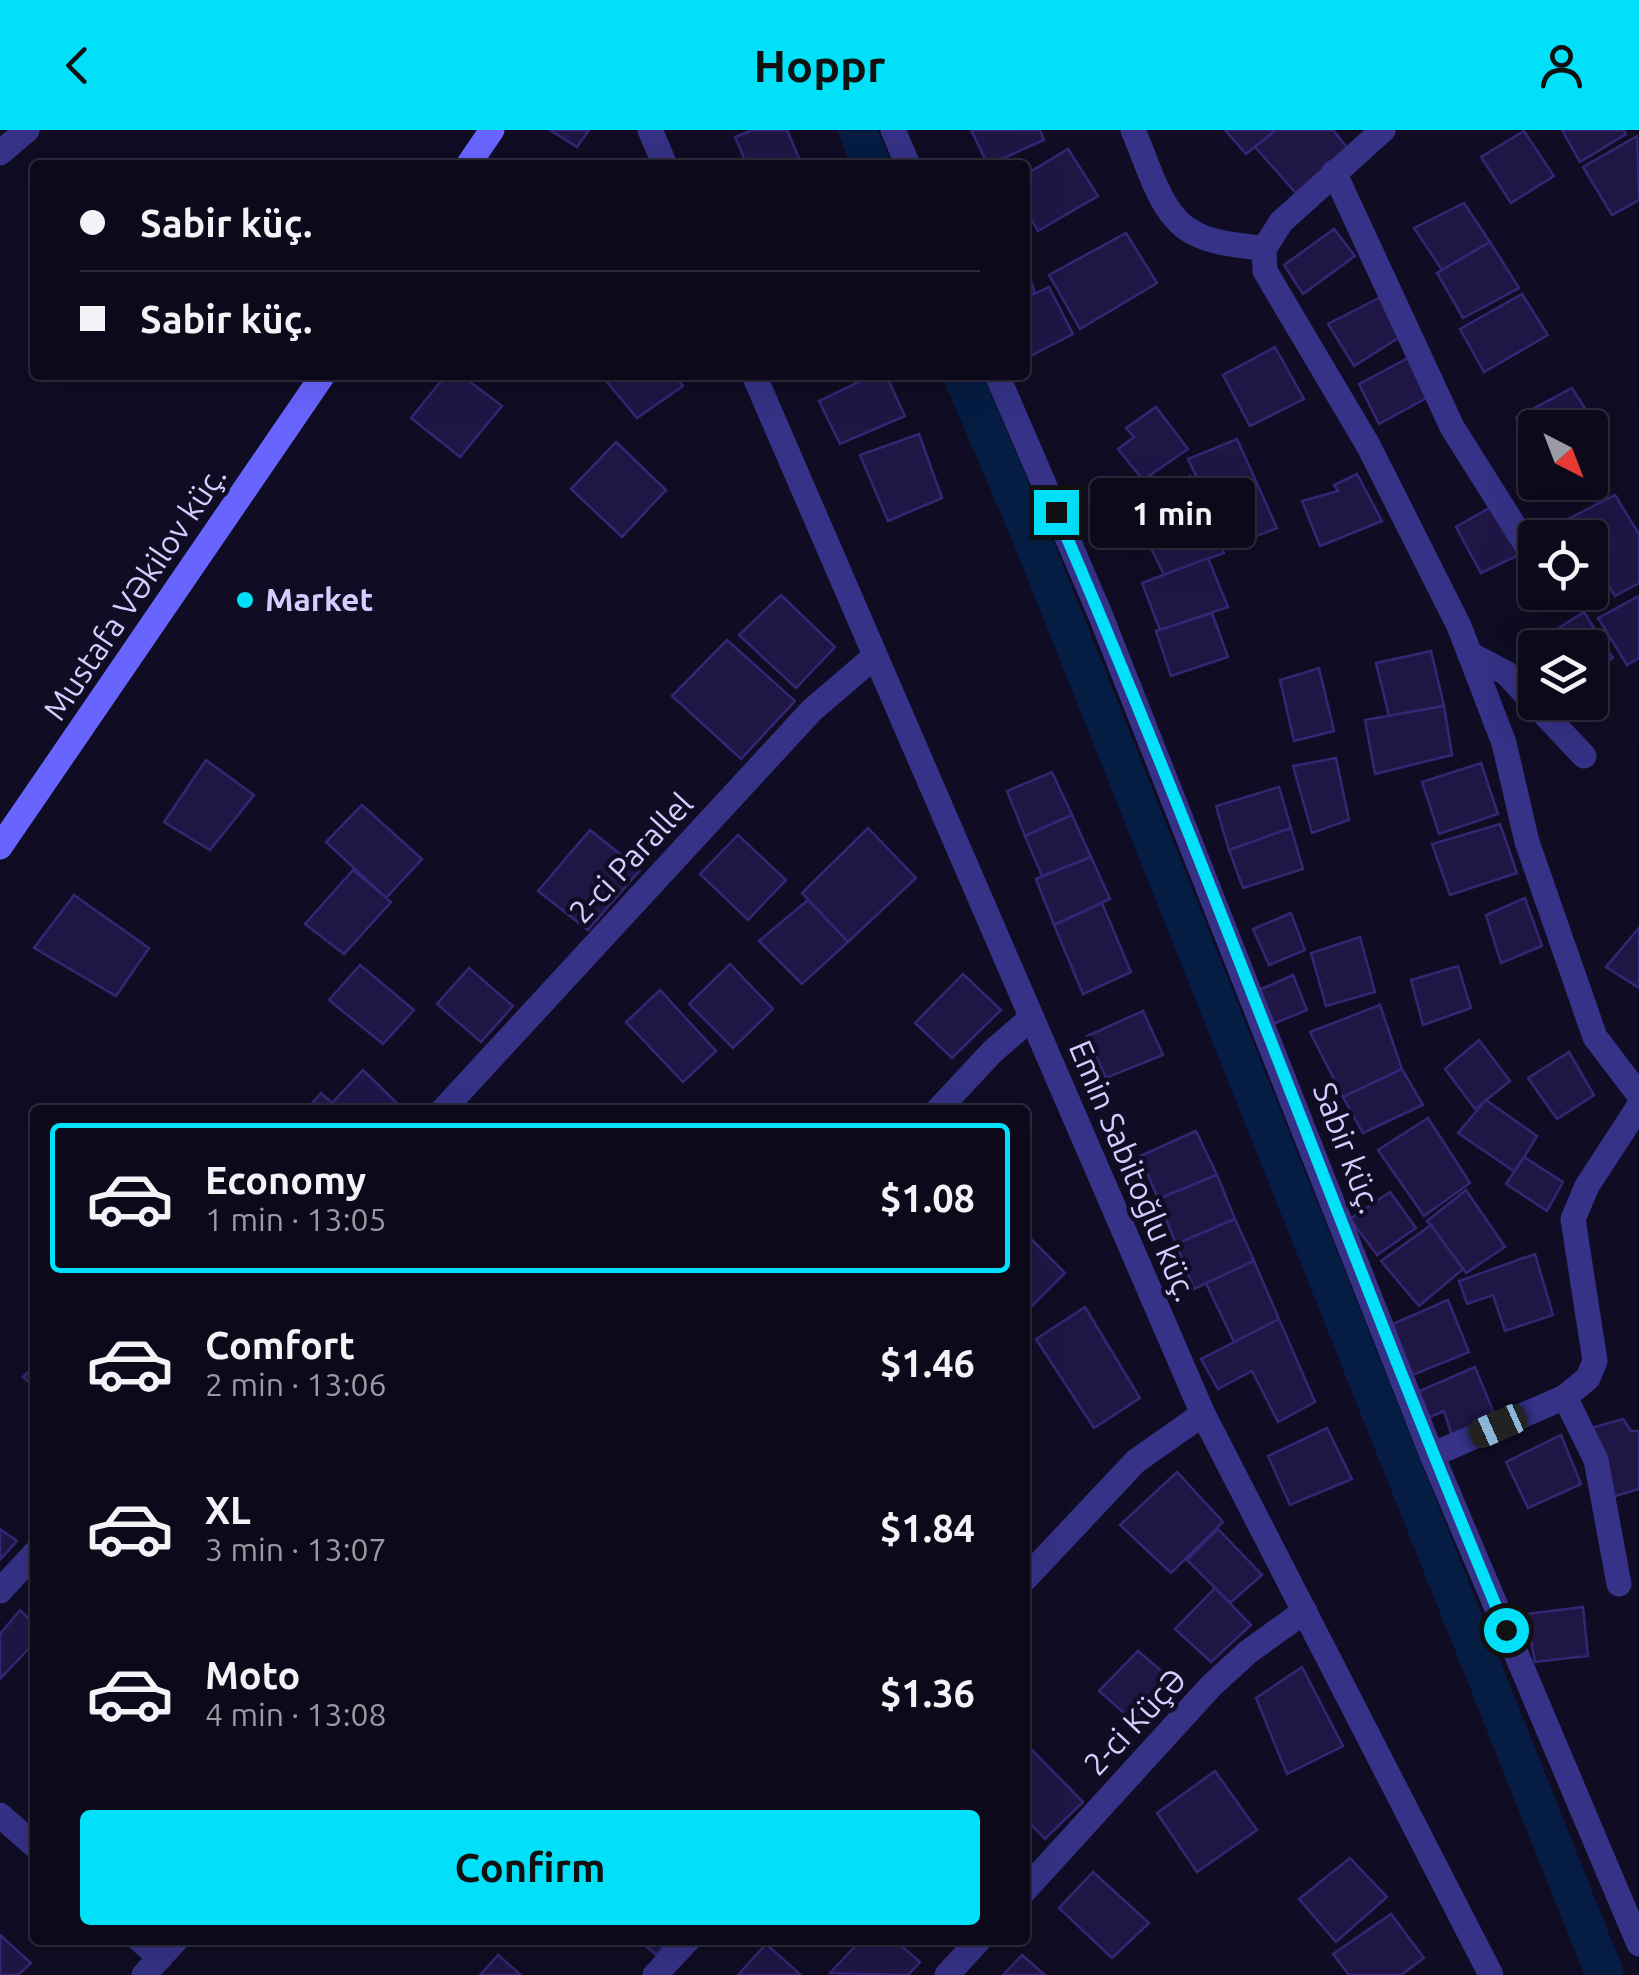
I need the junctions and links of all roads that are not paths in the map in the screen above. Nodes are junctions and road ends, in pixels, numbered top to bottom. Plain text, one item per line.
1 (27, 130) edge
2 (492, 130) edge
3 (650, 130) edge
4 (894, 130) edge
5 (1132, 130) edge
6 (1383, 130) edge
7 (0, 153) edge
8 (471, 160) edge
9 (663, 160) edge
10 (906, 160) edge
11 (1334, 172) junction
12 (1264, 249) junction
13 (320, 380) edge
14 (756, 380) edge
15 (999, 380) edge
16 (1518, 532) edge
17 (1470, 654) junction
18 (874, 656) junction
19 (1584, 756) dead end
20 (0, 847) edge
21 (1031, 1018) junction
22 (1639, 1095) edge
23 (448, 1105) edge
24 (943, 1105) edge
25 (1639, 1106) edge
26 (1565, 1397) junction
27 (1203, 1414) junction
28 (1432, 1455) junction
29 (30, 1557) edge
30 (1030, 1574) edge
31 (1619, 1584) dead end
32 (0, 1590) edge
33 (1305, 1611) junction
34 (0, 1815) edge
35 (30, 1842) edge
36 (1030, 1885) edge
37 (1639, 1944) edge
38 (683, 1945) edge
39 (974, 1945) edge
40 (656, 1975) edge
41 (946, 1975) edge
42 (1491, 1975) edge

1 - 7 street
2 - 8 street
3 - 9 street
4 - 10 street
5 - 12 street
6 - 11 street
11 - 12 street
11 - 16 street
12 - 17 street
13 - 20 street, Mustafa Vəkilov küç.
14 - 18 street, Emin Sabitoğlu küç.
15 - 28 street, Sabir küç.
17 - 19 street
17 - 22 street
18 - 21 street, Emin Sabitoğlu küç.
18 - 23 street, 2-ci Parallel
21 - 24 street
21 - 27 street, Emin Sabitoğlu küç.
25 - 26 street
26 - 28 street
26 - 31 street
27 - 30 street
27 - 33 street, Emin Sabitoğlu küç.
28 - 37 street, Sabir küç.
29 - 32 street
33 - 36 street, 2-ci Küçə
33 - 42 street, Emin Sabitoğlu küç.
34 - 35 street
38 - 40 street
39 - 41 street

